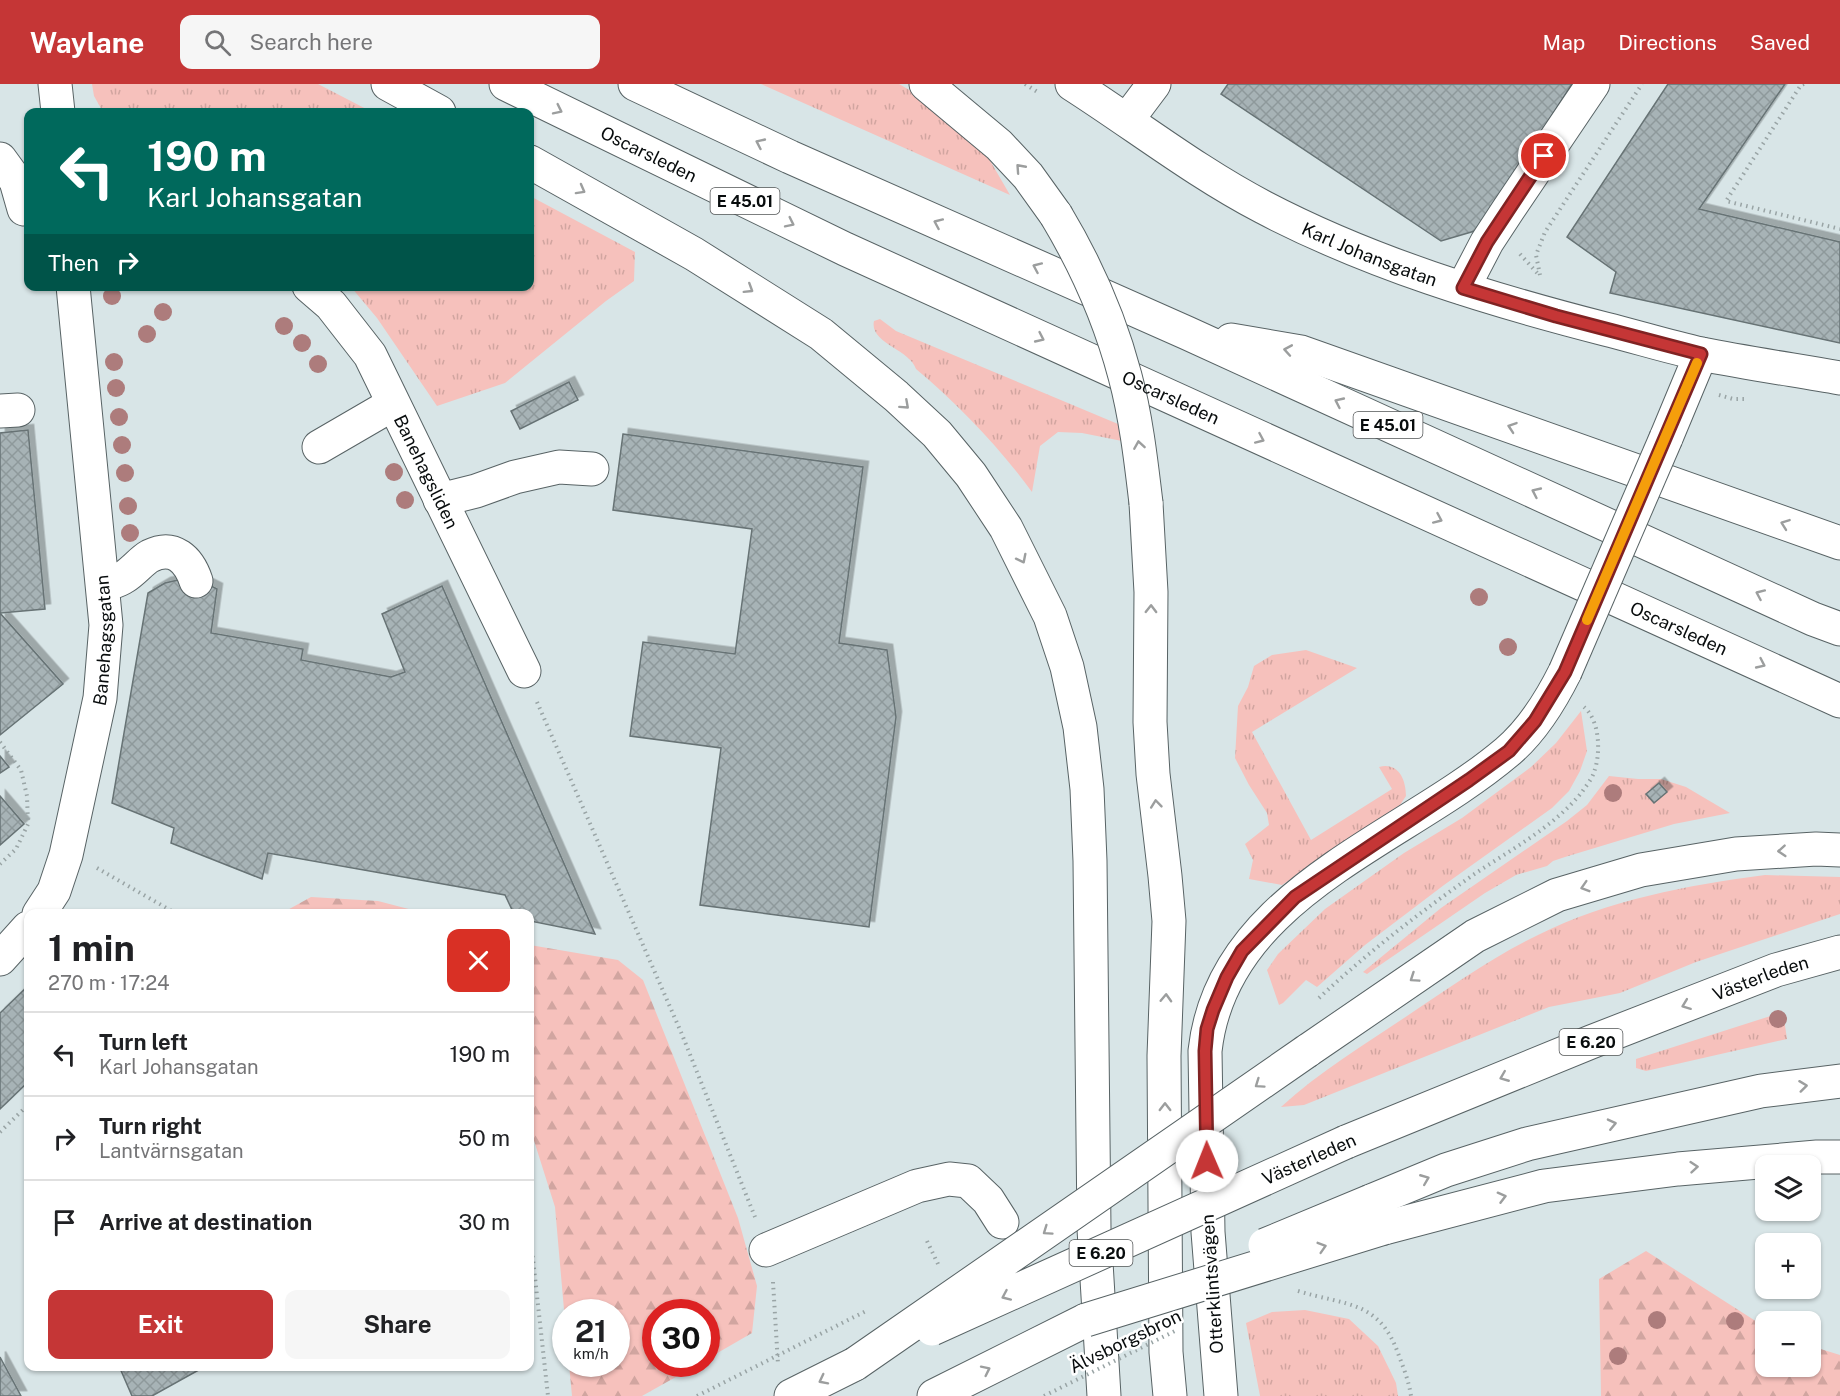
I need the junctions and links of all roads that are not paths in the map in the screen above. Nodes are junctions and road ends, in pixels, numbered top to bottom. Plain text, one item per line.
1 (55, 84) edge
2 (388, 84) edge
3 (506, 84) edge
4 (635, 84) edge
5 (926, 84) edge
6 (1072, 84) edge
7 (1154, 84) edge
8 (1593, 84) edge
9 (58, 108) edge
10 (432, 108) edge
11 (1127, 120) junction
12 (0, 159) edge
13 (534, 164) edge
14 (18, 212) edge
15 (1463, 288) junction
16 (74, 291) edge
17 (315, 291) edge
18 (1187, 333) junction
19 (1701, 354) junction
20 (1840, 378) edge
21 (393, 404) junction
22 (320, 447) dead end
23 (591, 469) dead end
24 (440, 500) junction
25 (1840, 543) edge
26 (196, 581) dead end
27 (103, 586) junction
28 (1840, 629) edge
29 (524, 671) road end
30 (1840, 701) edge
31 (1840, 850) edge
32 (42, 909) edge
33 (24, 932) edge
34 (1840, 952) edge
35 (0, 959) edge
36 (1840, 1081) edge
37 (1840, 1157) edge
38 (1378, 1214) junction
39 (1002, 1222) dead end
40 (766, 1250) road end
41 (855, 1364) junction
42 (785, 1385) edge
43 (933, 1396) edge
44 (1104, 1396) edge
45 (1170, 1396) edge
46 (1221, 1396) edge

1 - 9 main road
2 - 10 main road
3 -> 30 main road, Oscarsleden / E 45.01
18 -> 4 main road, E 45.01
45 -> 5 main road, bridge
6 - 11 main road, Karl Johansgatan
7 - 11 main road
8 - 15 main road
11 - 15 main road, Karl Johansgatan
12 - 14 main road
13 -> 44 main road
15 - 19 main road, Karl Johansgatan
16 - 27 main road, Banehagsgatan
17 - 21 main road, Banehagsliden
25 -> 18 main road
28 -> 18 main road, E 45.01
19 - 20 main road, Karl Johansgatan
19 - 46 main road, Otterklintsvägen, bridge
21 - 22 main road
21 - 24 main road, Banehagsliden
23 - 24 main road
24 - 29 main road, Banehagsliden
26 - 27 main road
27 - 32 main road, Banehagsgatan
31 -> 41 main road, bridge
33 - 35 main road
34 -> 41 main road, Västerleden / E 6.20, bridge
38 -> 36 main road
38 -> 37 main road
43 -> 38 main road, bridge
39 - 40 main road
41 -> 42 main road, Västerleden / E 6.20

